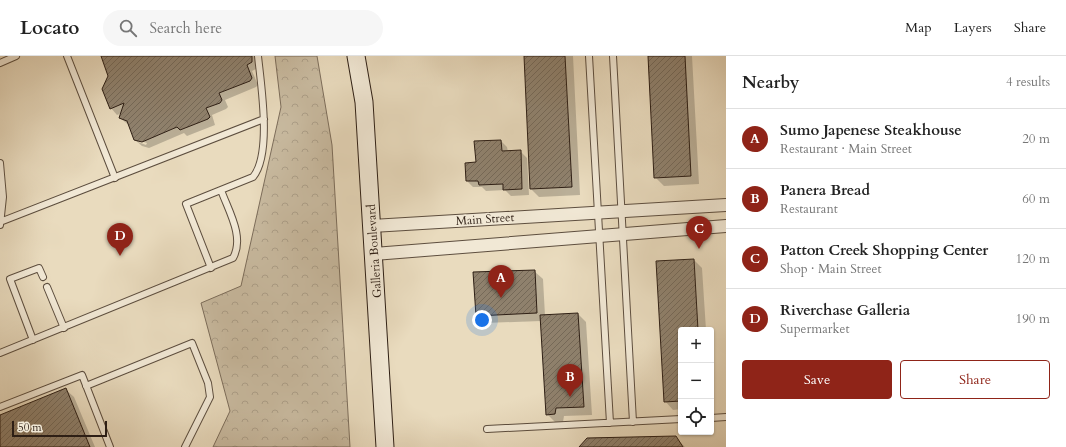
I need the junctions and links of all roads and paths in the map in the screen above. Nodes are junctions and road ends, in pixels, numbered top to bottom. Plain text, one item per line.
1 (16, 56) edge
2 (67, 56) edge
3 (258, 56) edge
4 (356, 56) edge
5 (590, 56) edge
6 (613, 56) edge
7 (0, 63) edge
8 (264, 119) junction
9 (0, 163) edge
10 (115, 178) junction
11 (221, 190) junction
12 (726, 205) edge
13 (621, 210) junction
14 (599, 212) junction
15 (0, 224) edge
16 (372, 226) junction
17 (726, 226) edge
18 (623, 234) junction
19 (600, 236) junction
20 (374, 254) junction
21 (211, 268) junction
22 (43, 277) dead end
23 (48, 287) dead end
24 (64, 328) junction
25 (33, 340) junction
26 (0, 353) edge
27 (86, 386) junction
28 (0, 407) edge
29 (726, 417) edge
30 (714, 418) edge
31 (678, 419) edge
32 (633, 422) junction
33 (610, 423) junction
34 (487, 429) dead end
35 (110, 447) edge
36 (185, 447) edge
37 (385, 447) edge

1 - 7 lane
2 - 10 lane
3 - 8 lane
4 - 16 main road, Galleria Boulevard
5 - 14 lane
6 - 13 lane
8 - 10 lane
8 - 11 lane
9 - 15 lane
10 - 15 lane
11 - 21 lane
11 - 21 lane
12 - 13 street, Main Street
13 - 14 street, Main Street
13 - 18 lane
14 - 16 street, Main Street
14 - 19 lane
16 - 20 main road, Galleria Boulevard
17 - 18 street
18 - 19 street
18 - 32 lane
19 - 20 street
19 - 33 lane
20 - 37 main road, Galleria Boulevard
21 - 24 lane
22 - 25 lane
23 - 24 lane
24 - 25 lane
25 - 26 lane
27 - 28 lane
27 - 35 lane
27 - 36 lane
29 - 30 lane
31 - 32 lane
32 - 33 lane
33 - 34 lane

